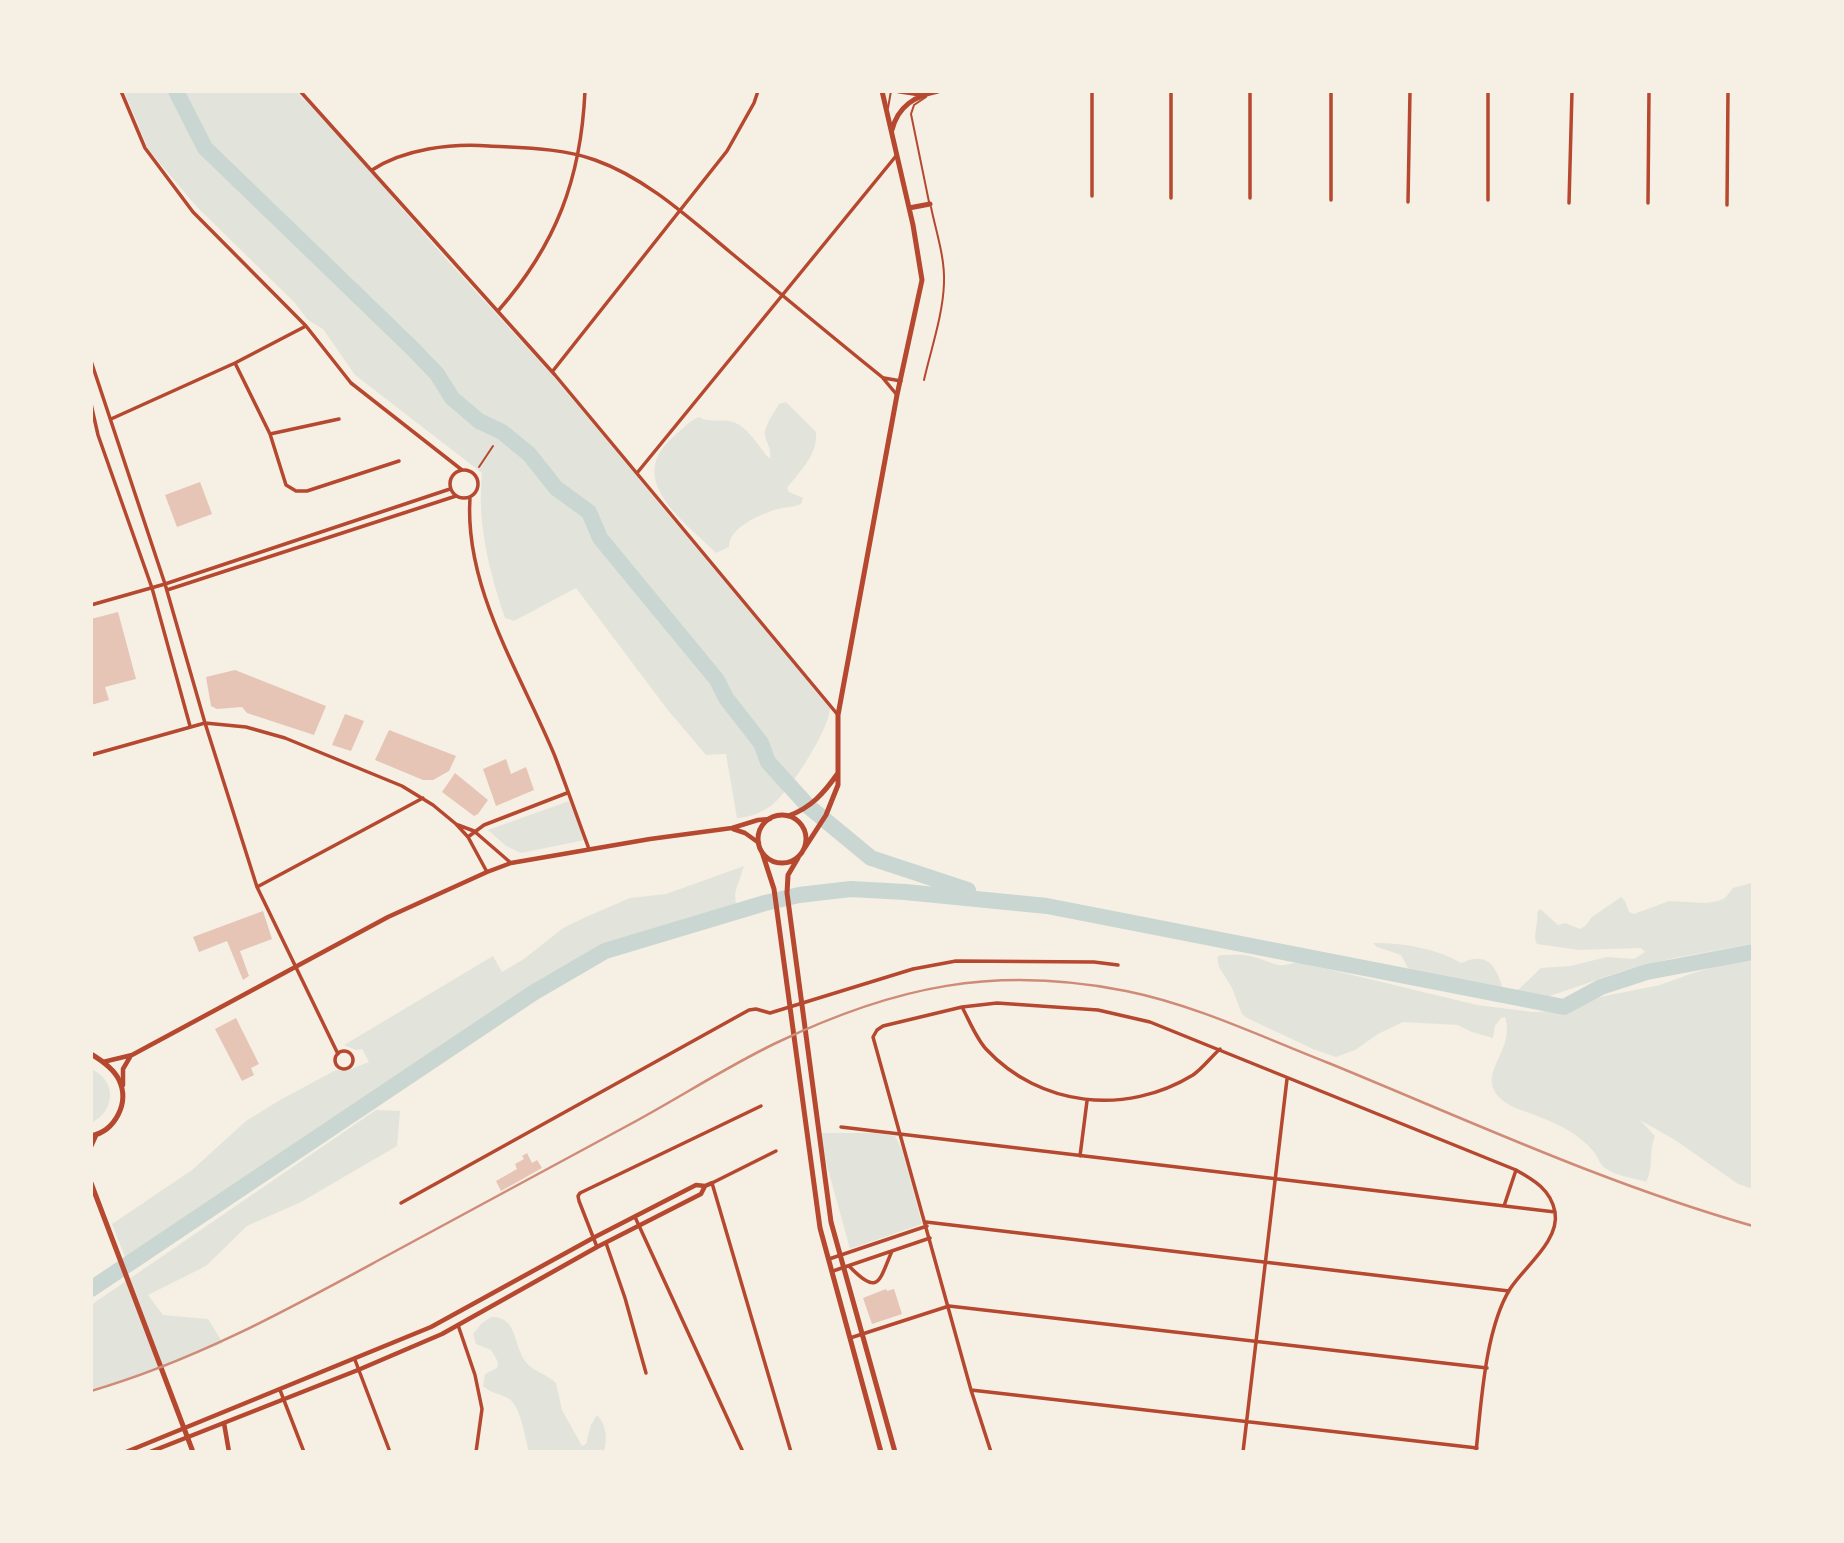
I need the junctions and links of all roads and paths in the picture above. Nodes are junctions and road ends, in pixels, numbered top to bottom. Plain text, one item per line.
1 (121, 91) edge
2 (309, 91) edge
3 (585, 91) edge
4 (758, 91) edge
5 (881, 91) edge
6 (891, 91) edge
7 (899, 91) edge
8 (937, 91) edge
9 (1093, 91) edge
10 (1171, 91) edge
11 (1250, 91) edge
12 (1331, 91) edge
13 (1410, 91) edge
14 (1488, 91) edge
15 (1572, 91) edge
16 (1649, 91) edge
17 (1728, 91) edge
18 (301, 92) edge
19 (924, 94) junction
20 (891, 133) junction
21 (576, 154) junction
22 (896, 156) junction
23 (372, 170) junction
24 (1092, 196) dead end
25 (1171, 198) dead end
26 (1250, 198) dead end
27 (1331, 200) dead end
28 (1488, 200) dead end
29 (1408, 202) dead end
30 (1569, 203) dead end
31 (1648, 203) dead end
32 (930, 204) junction
33 (1727, 205) dead end
34 (909, 208) junction
35 (679, 210) junction
36 (781, 294) junction
37 (498, 311) junction
38 (306, 326) junction
39 (91, 361) edge
40 (235, 363) junction
41 (552, 372) junction
42 (882, 377) junction
43 (924, 380) dead end
44 (901, 381) junction
45 (897, 394) junction
46 (91, 404) edge
47 (111, 419) junction
48 (339, 419) dead end
49 (270, 434) junction
50 (493, 446) dead end
51 (399, 461) dead end
52 (479, 467) dead end
53 (461, 470) junction
54 (637, 473) junction
55 (450, 489) junction
56 (456, 496) junction
57 (470, 497) junction
58 (165, 584) junction
59 (152, 588) junction
60 (167, 590) junction
61 (91, 605) edge
62 (838, 715) junction
63 (205, 723) junction
64 (191, 726) junction
65 (91, 755) edge
66 (838, 774) junction
67 (567, 793) junction
68 (423, 798) junction
69 (788, 816) junction
70 (770, 819) junction
71 (456, 824) junction
72 (732, 828) junction
73 (474, 831) junction
74 (468, 837) junction
75 (759, 843) junction
76 (589, 849) junction
77 (804, 849) junction
78 (762, 852) junction
79 (798, 858) junction
80 (511, 863) junction
81 (486, 872) junction
82 (257, 887) junction
83 (1118, 965) dead end
84 (294, 968) junction
85 (962, 1007) junction
86 (1220, 1049) junction
87 (92, 1053) edge
88 (338, 1054) junction
89 (130, 1056) junction
90 (102, 1062) junction
91 (1287, 1079) junction
92 (123, 1093) junction
93 (1087, 1101) junction
94 (761, 1106) dead end
95 (841, 1127) dead end
96 (94, 1135) edge
97 (901, 1135) junction
98 (91, 1146) edge
99 (776, 1151) dead end
100 (1080, 1156) junction
101 (1516, 1170) junction
102 (1274, 1179) junction
103 (712, 1183) junction
104 (91, 1184) edge
105 (705, 1186) junction
106 (401, 1203) dead end
107 (1504, 1206) junction
108 (1555, 1212) junction
109 (635, 1217) junction
110 (926, 1224) junction
111 (639, 1226) junction
112 (593, 1238) junction
113 (930, 1238) junction
114 (606, 1243) junction
115 (597, 1247) junction
116 (892, 1251) junction
117 (839, 1255) junction
118 (827, 1259) junction
119 (1265, 1263) junction
120 (845, 1267) junction
121 (831, 1272) junction
122 (1509, 1291) junction
123 (949, 1306) junction
124 (458, 1325) junction
125 (862, 1334) junction
126 (849, 1339) junction
127 (1256, 1341) junction
128 (355, 1360) junction
129 (1487, 1368) junction
130 (358, 1370) junction
131 (646, 1373) dead end
132 (280, 1390) junction
133 (971, 1390) junction
134 (284, 1399) junction
135 (1245, 1422) junction
136 (224, 1423) junction
137 (1477, 1450) edge
138 (126, 1452) edge
139 (150, 1452) edge
140 (193, 1452) edge
141 (229, 1452) edge
142 (304, 1452) edge
143 (390, 1452) edge
144 (476, 1452) edge
145 (743, 1452) edge
146 (791, 1452) edge
147 (881, 1452) edge
148 (895, 1452) edge
149 (991, 1452) edge
150 (1243, 1452) edge

1 - 38 street
2 - 18 street
3 - 21 street
4 - 35 street
5 - 20 main road
6 - 20 lane
7 - 19 main road
8 - 19 main road
8 - 32 lane
9 - 24 street
10 - 25 street
11 - 26 street
12 - 27 street
13 - 29 street
14 - 28 street
15 - 30 street
16 - 31 street
17 - 33 street
18 - 23 street
19 - 20 main road
20 - 22 main road
21 - 23 street
21 - 35 street
21 - 37 street
22 - 34 main road
22 - 36 street
23 - 37 street
32 - 34 main road
32 - 43 lane
34 - 44 main road
35 - 36 street
35 - 41 street
36 - 42 street
36 - 54 street
37 - 41 street
38 - 40 street
38 - 53 street
39 - 47 street
40 - 47 street
40 - 49 street
41 - 54 street
42 - 44 street
42 - 45 street
44 - 45 main road
45 - 62 main road
46 - 59 street
47 - 58 street
48 - 49 street
49 - 51 street
50 - 52 path
53 - 55 street
53 - 57 street
54 - 62 street
55 - 56 street
55 - 58 street
56 - 57 street
56 - 60 street
57 - 67 street
58 - 59 street
58 - 60 street
59 - 61 street
59 - 64 street
60 - 63 street
62 - 66 main road
63 - 64 street
63 - 68 street
63 - 82 street
64 - 65 street
66 - 69 main road
66 - 77 main road
67 - 73 street
67 - 76 street
68 - 71 street
68 - 82 street
69 - 70 main road
69 - 77 main road
70 - 72 street
70 - 75 main road
71 - 73 street
71 - 74 street
72 - 75 street
72 - 76 street
73 - 74 street
73 - 80 street
74 - 81 street
75 - 78 main road
76 - 80 street
77 - 79 main road
78 - 79 main road
78 - 118 main road
79 - 117 main road
80 - 81 street
81 - 84 street
82 - 84 street
83 - 106 street
84 - 88 street
84 - 89 street
85 - 86 street
85 - 93 street
85 - 97 street
86 - 91 street
86 - 93 street
87 - 90 main road
88 - 88 street
89 - 90 street
89 - 92 street
90 - 92 main road
91 - 101 street
91 - 102 street
92 - 96 main road
93 - 100 street
94 - 112 street
95 - 97 street
96 - 98 main road
97 - 100 street
97 - 110 street
99 - 103 street
100 - 102 street
101 - 107 street
101 - 108 street
102 - 107 street
102 - 119 street
103 - 105 street
103 - 146 street
104 - 140 main road
105 - 109 street
105 - 111 street
107 - 108 street
108 - 122 street
109 - 111 street
109 - 112 street
110 - 113 street
110 - 117 street
110 - 119 street
111 - 114 street
111 - 145 street
112 - 115 street
112 - 128 street
113 - 116 street
113 - 123 street
114 - 115 street
114 - 131 street
115 - 124 street
116 - 120 street
116 - 120 street
117 - 118 street
117 - 120 main road
118 - 121 main road
119 - 122 street
119 - 127 street
120 - 121 street
120 - 125 main road
121 - 126 main road
122 - 129 street
123 - 125 street
123 - 127 street
123 - 133 street
124 - 130 street
124 - 144 street
125 - 126 street
125 - 148 main road
126 - 147 main road
127 - 129 street
127 - 135 street
128 - 130 street
128 - 132 street
129 - 137 street
130 - 134 street
130 - 143 street
132 - 134 street
132 - 138 street
133 - 135 street
133 - 149 street
134 - 136 street
134 - 142 street
135 - 137 street
135 - 150 street
136 - 139 street
136 - 141 street

